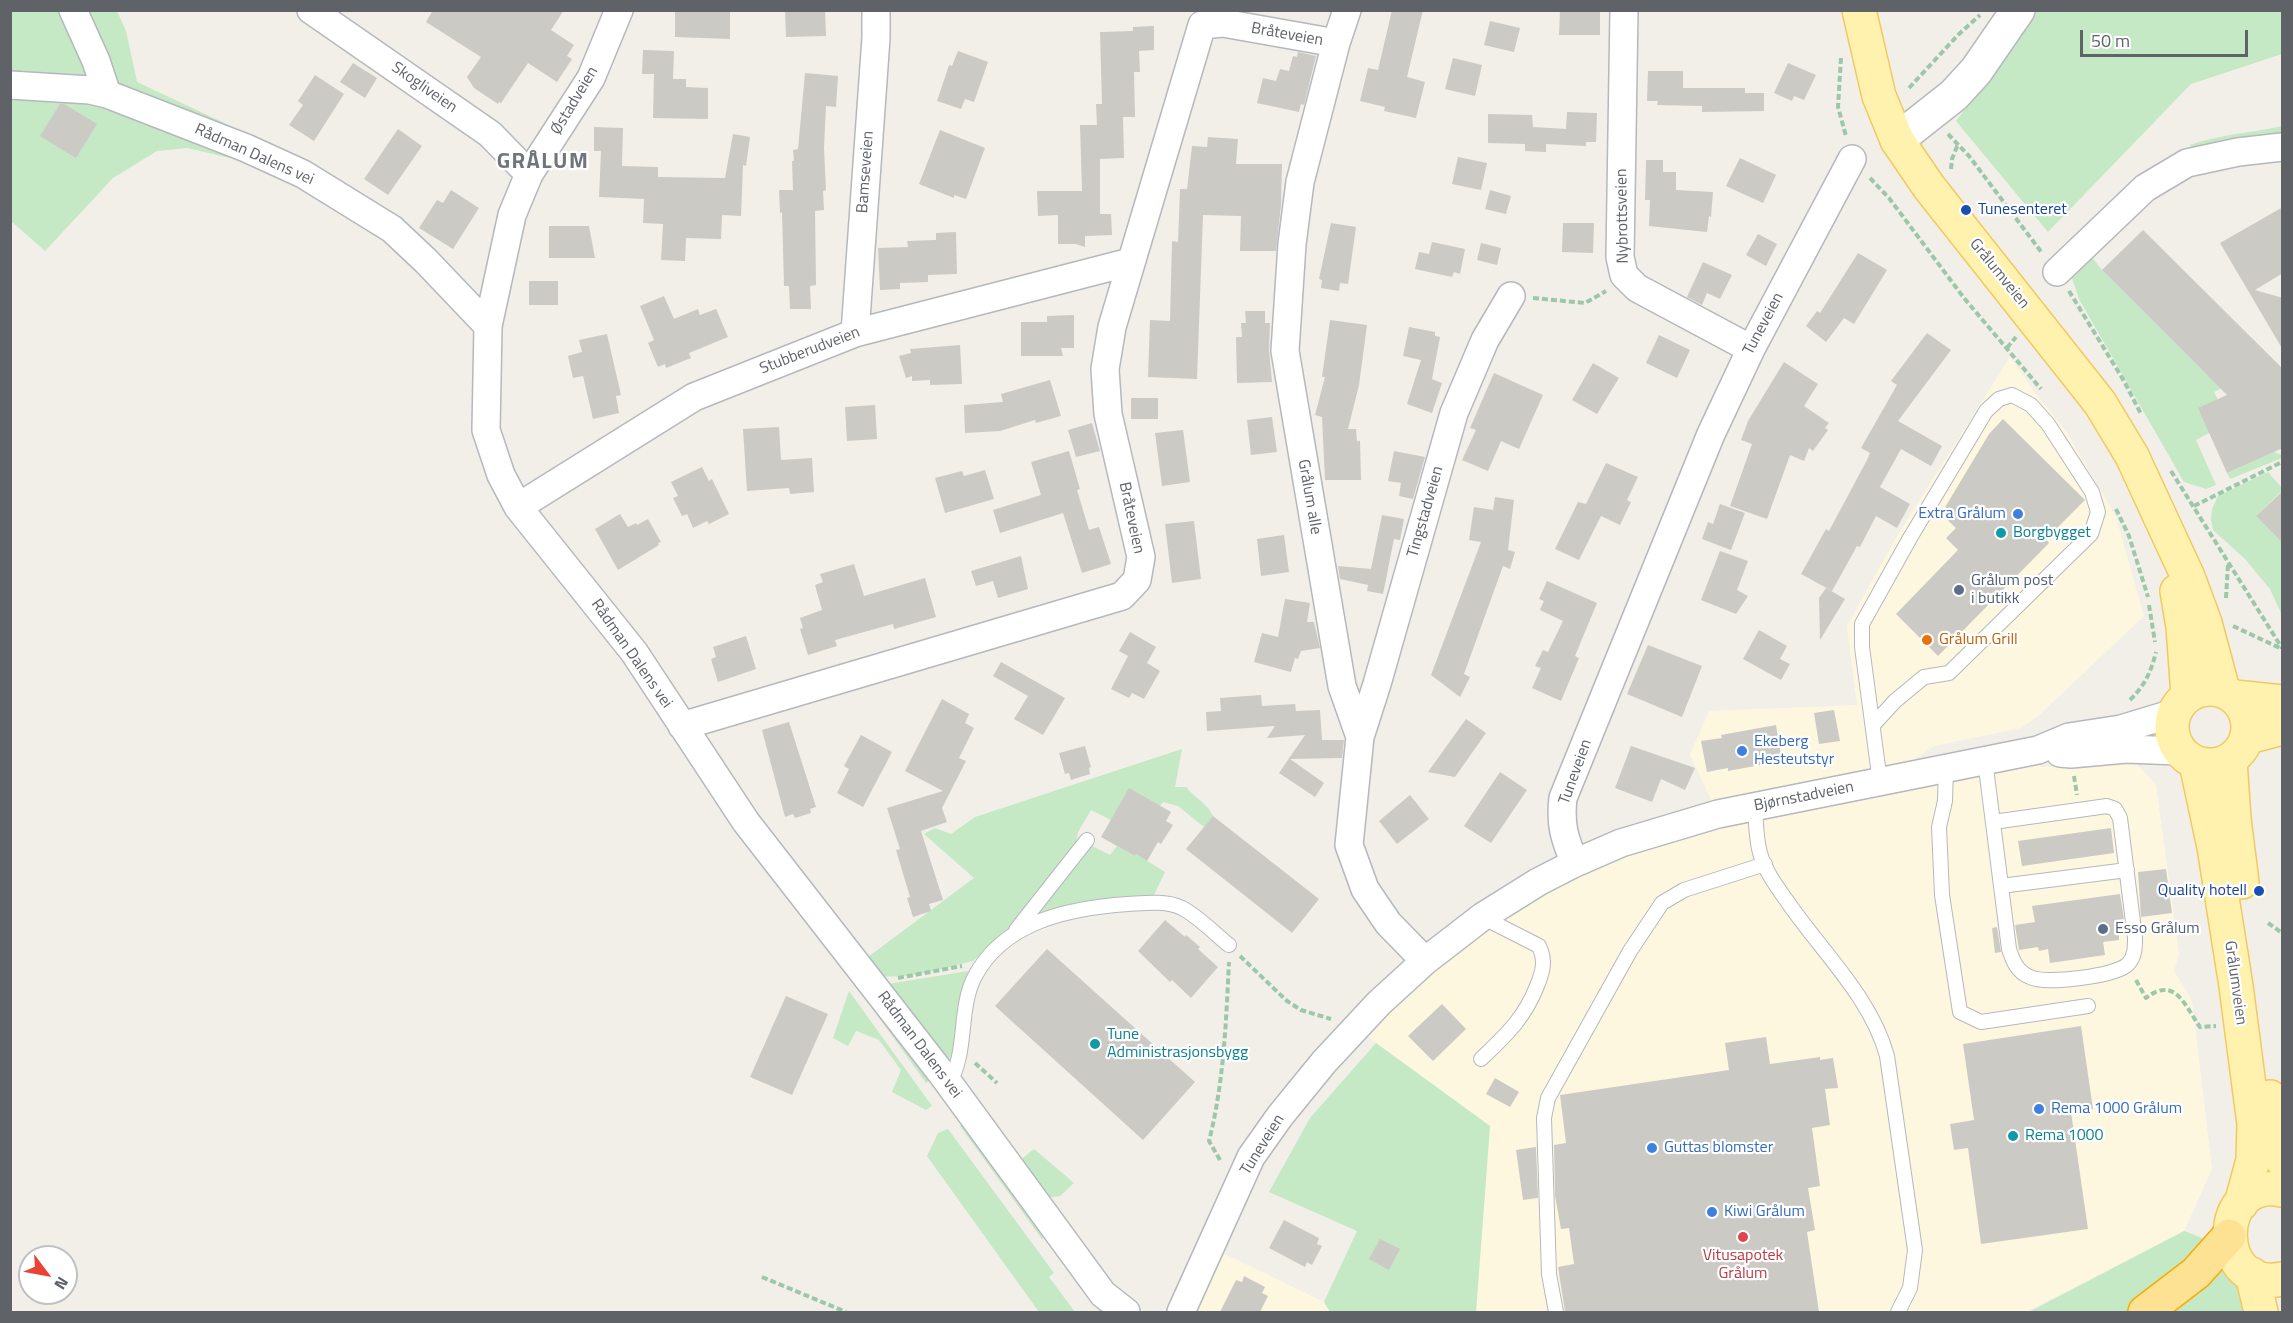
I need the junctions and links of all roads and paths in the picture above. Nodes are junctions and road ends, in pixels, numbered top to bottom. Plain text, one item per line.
1 (73, 10) edge
2 (311, 10) edge
3 (619, 10) edge
4 (876, 10) edge
5 (1347, 10) edge
6 (1624, 10) edge
7 (1859, 10) edge
8 (1985, 10) edge
9 (2018, 10) edge
10 (1195, 18) edge
11 (1336, 43) junction
12 (1841, 48) dead end
13 (10, 85) edge
14 (1909, 88) dead end
15 (107, 94) junction
16 (1947, 133) dead end
17 (1897, 140) junction
18 (1959, 144) junction
19 (2283, 147) edge
20 (1852, 159) junction
21 (529, 174) junction
22 (1955, 178) dead end
23 (1130, 262) junction
24 (2057, 272) joint
25 (1624, 275) junction
26 (1511, 296) joint
27 (488, 326) junction
28 (855, 333) junction
29 (1750, 349) junction
30 (2044, 392) dead end
31 (2283, 462) edge
32 (2111, 499) dead end
33 (2194, 506) dead end
34 (518, 507) junction
35 (2165, 527) junction
36 (2226, 598) dead end
37 (2224, 622) dead end
38 (2283, 648) edge
39 (2229, 694) junction
40 (2283, 702) edge
41 (2181, 704) junction
42 (2123, 706) dead end
43 (1873, 725) junction
44 (681, 726) junction
45 (2283, 728) edge
46 (1360, 736) junction
47 (2239, 748) junction
48 (2038, 750) junction
49 (2188, 758) junction
50 (1985, 760) junction
51 (2072, 766) dead end
52 (1946, 767) junction
53 (1880, 782) junction
54 (1755, 807) junction
55 (2080, 809) junction
56 (1993, 822) junction
57 (1087, 840) dead end
58 (1575, 863) junction
59 (1765, 864) junction
60 (2127, 870) junction
61 (2001, 886) junction
62 (1482, 917) junction
63 (2268, 923) dead end
64 (2283, 933) edge
65 (1011, 936) junction
66 (1229, 945) junction
67 (986, 959) junction
68 (1425, 961) junction
69 (871, 982) junction
70 (2146, 998) dead end
71 (2088, 1006) dead end
72 (2220, 1026) dead end
73 (1356, 1028) junction
74 (1481, 1059) dead end
75 (971, 1060) dead end
76 (949, 1083) junction
77 (997, 1083) dead end
78 (1220, 1160) dead end
79 (2283, 1160) edge
80 (2283, 1190) edge
81 (2241, 1204) junction
82 (2229, 1236) junction
83 (762, 1277) dead end
84 (2267, 1277) edge
85 (846, 1312) edge
86 (1126, 1312) edge
87 (1181, 1312) edge
88 (1556, 1312) edge
89 (1898, 1312) edge
90 (2145, 1312) edge
91 (2261, 1312) edge

1 - 15 street
2 - 21 street, Skogliveien
3 - 21 street, Østadveien
4 - 28 street, Bamseveien
5 - 11 street, Grålum alle
6 - 25 street, Nybrottsveien
7 - 17 main road, Grålumveien
8 - 14 path
9 - 17 main road
10 - 11 street, Bråteveien
10 - 23 street, Bråteveien
11 - 46 street, Grålum alle
12 - 20 path
13 - 15 street, Rådman Dalens vei
15 - 27 street, Rådman Dalens vei
16 - 18 path
17 - 35 main road, Grålumveien
18 - 22 path
18 - 24 path
19 - 24 street
20 - 29 street, Tuneveien
20 - 30 path
21 - 27 street, Østadveien
23 - 28 street, Stubberudveien
23 - 44 street, Bråteveien
25 - 26 path
25 - 29 street, Nybrottsveien
26 - 46 street, Tingstadveien
27 - 34 street, Rådman Dalens vei
28 - 34 street, Stubberudveien
29 - 58 street, Tuneveien
31 - 33 path
32 - 42 path
34 - 44 street, Rådman Dalens vei
35 - 39 main road, Grålumveien
35 - 41 main road, Grålumveien
36 - 38 path
37 - 38 path
39 - 40 main road
39 - 41 main road
39 - 47 main road
41 - 48 street, Bjørnstadveien
41 - 49 main road
43 - 43 lane
43 - 53 lane
44 - 69 street, Rådman Dalens vei
45 - 47 main road
46 - 68 street, Grålum alle
47 - 49 main road
47 - 79 main road, Grålumveien
48 - 49 street, Bjørnstadveien
48 - 50 street, Bjørnstadveien
49 - 81 main road, Grålumveien
50 - 52 street, Bjørnstadveien
50 - 56 lane
51 - 55 path
52 - 53 street, Bjørnstadveien
52 - 71 lane
53 - 54 street, Bjørnstadveien
54 - 58 street, Bjørnstadveien
54 - 59 lane
55 - 56 lane
55 - 60 lane
56 - 61 lane
57 - 65 lane
58 - 62 street, Tuneveien
59 - 88 lane
59 - 89 lane
60 - 61 lane
60 - 61 lane
62 - 68 street, Tuneveien
62 - 74 lane
63 - 64 path
65 - 66 lane
65 - 67 lane
66 - 73 path
66 - 78 path
67 - 69 path
67 - 76 lane
68 - 73 street, Tuneveien
69 - 76 street, Rådman Dalens vei
70 - 72 path
73 - 87 street, Tuneveien
75 - 77 path
76 - 86 street, Rådman Dalens vei
80 - 81 main road
81 - 82 main road, Grålumveien
82 - 84 main road
82 - 90 highway
83 - 85 path
84 - 91 main road

